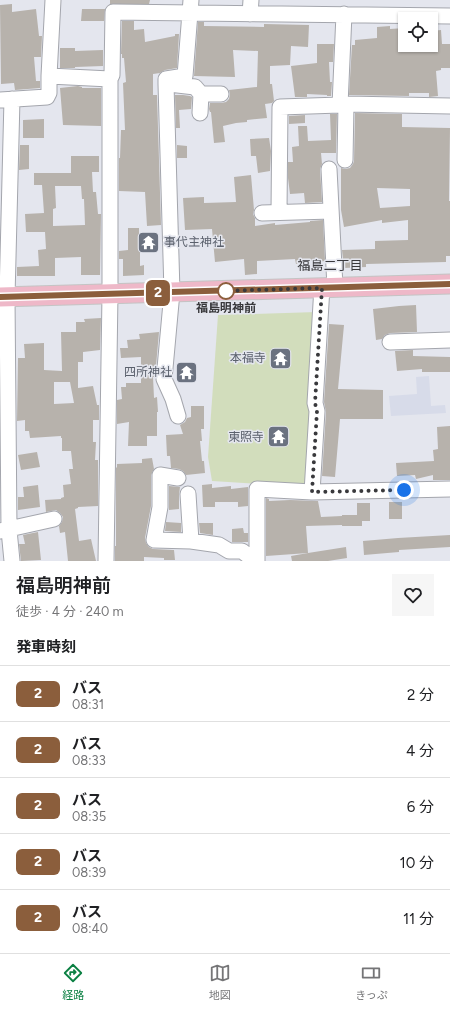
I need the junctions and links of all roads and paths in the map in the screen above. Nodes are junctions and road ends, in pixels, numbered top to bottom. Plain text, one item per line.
1 (53, 0) edge
2 (113, 6) edge
3 (190, 7) edge
4 (250, 7) edge
5 (344, 14) junction
6 (450, 16) edge
7 (49, 76) junction
8 (110, 79) junction
9 (166, 84) junction
10 (201, 94) junction
11 (221, 94) dead end
12 (6, 99) edge
13 (343, 104) junction
14 (450, 106) edge
15 (200, 113) dead end
16 (345, 160) dead end
17 (329, 169) dead end
18 (331, 211) junction
19 (279, 212) junction
20 (262, 213) dead end
21 (450, 284) edge
22 (329, 287) junction
23 (172, 292) junction
24 (110, 294) junction
25 (3, 297) edge
26 (450, 340) edge
27 (390, 342) dead end
28 (178, 416) dead end
29 (178, 478) dead end
30 (450, 489) edge
31 (312, 492) junction
32 (188, 494) dead end
33 (54, 519) dead end
34 (4, 530) edge
35 (191, 541) junction
36 (12, 561) edge
37 (106, 561) edge
38 (256, 561) edge

1 - 7 street
2 - 3 street
2 - 8 street
3 - 4 street
3 - 9 street
4 - 5 street
5 - 6 street
5 - 13 street
7 - 8 street
7 - 12 street
8 - 24 street
9 - 10 street
9 - 23 street
10 - 11 street
10 - 15 street
12 - 25 street
13 - 14 street
13 - 16 street
13 - 19 street
17 - 18 street
18 - 19 street
18 - 22 street
19 - 20 street
21 - 22 main road
22 - 23 main road
22 - 31 street
23 - 24 main road
23 - 28 street
24 - 25 main road
24 - 37 street
25 - 34 street
26 - 27 street
29 - 35 street
30 - 31 street
31 - 38 street
32 - 35 street
33 - 34 street
34 - 36 street
35 - 38 street

